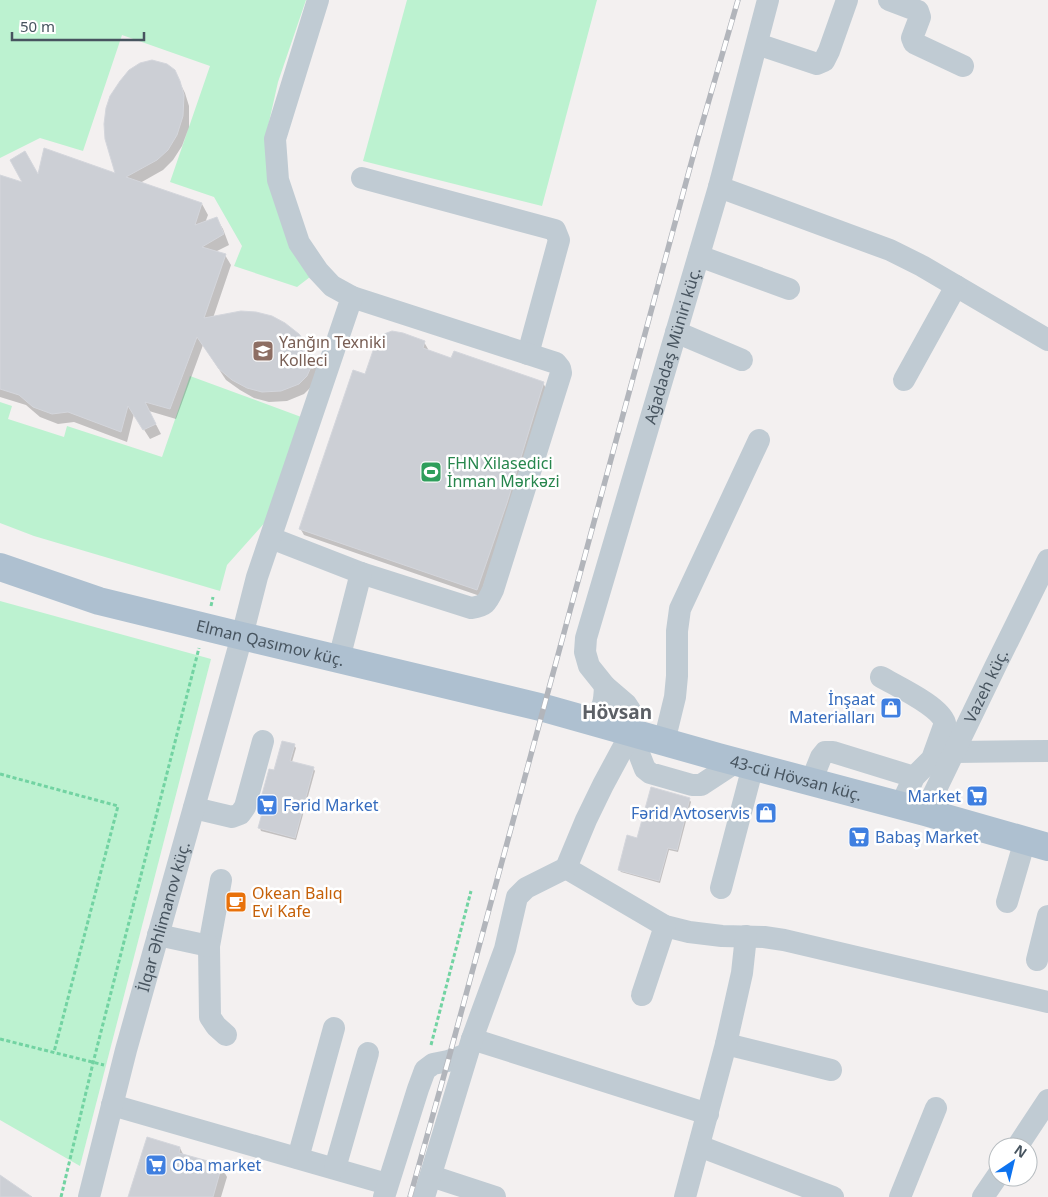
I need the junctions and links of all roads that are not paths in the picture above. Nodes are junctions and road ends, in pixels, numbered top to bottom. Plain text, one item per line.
1 (318, 0) edge
2 (768, 0) edge
3 (847, 0) edge
4 (889, 0) edge
5 (756, 44) junction
6 (963, 66) dead end
7 (362, 178) dead end
8 (718, 187) junction
9 (699, 256) junction
10 (956, 286) junction
11 (789, 289) dead end
12 (352, 297) junction
13 (676, 332) junction
14 (1048, 340) edge
15 (528, 354) junction
16 (742, 360) dead end
17 (904, 380) dead end
18 (758, 440) dead end
19 (271, 538) junction
20 (1048, 560) edge
21 (0, 567) edge
22 (361, 573) junction
23 (242, 636) junction
24 (339, 659) junction
25 (881, 677) dead end
26 (604, 686) junction
27 (544, 708) joint
28 (590, 720) junction
29 (631, 733) junction
30 (263, 741) dead end
31 (664, 742) junction
32 (1048, 750) edge
33 (954, 752) junction
34 (745, 764) junction
35 (914, 776) junction
36 (811, 782) junction
37 (194, 808) junction
38 (913, 809) junction
39 (1037, 844) edge
40 (566, 868) junction
41 (221, 880) dead end
42 (721, 888) dead end
43 (1007, 902) dead end
44 (1048, 916) edge
45 (665, 926) junction
46 (158, 935) junction
47 (746, 936) junction
48 (209, 946) junction
49 (1037, 960) dead end
50 (642, 995) dead end
51 (1048, 1002) edge
52 (334, 1028) dead end
53 (226, 1035) dead end
54 (726, 1044) junction
55 (470, 1047) junction
56 (368, 1053) dead end
57 (831, 1070) dead end
58 (1048, 1100) edge
59 (112, 1105) junction
60 (936, 1108) dead end
61 (708, 1114) junction
62 (1024, 1137) edge
63 (699, 1146) junction
64 (298, 1158) junction
65 (335, 1168) junction
66 (428, 1187) edge
67 (386, 1190) edge
68 (486, 1196) edge
69 (89, 1197) edge
70 (685, 1197) edge
71 (833, 1197) edge
72 (900, 1197) edge

1 - 12 street
2 - 5 street, Ağadadaş Müniri küç.
3 - 5 street
4 - 6 street
5 - 8 street, Ağadadaş Müniri küç.
7 - 15 street
8 - 9 street, Ağadadaş Müniri küç.
8 - 10 street
9 - 11 street
9 - 13 street, Ağadadaş Müniri küç.
10 - 14 street
10 - 17 street
12 - 15 street
12 - 19 street, İlqar Əhlimanov küç.
13 - 16 street
13 - 26 street, Ağadadaş Müniri küç.
15 - 22 street
18 - 31 street
19 - 22 street
19 - 23 street, İlqar Əhlimanov küç.
20 - 33 street, Vazeh küç.
21 - 23 main road, Elman Qasımov küç.
22 - 24 street
23 - 24 main road, Elman Qasımov küç.
23 - 37 street, İlqar Əhlimanov küç.
24 - 27 main road, Elman Qasımov küç.
25 - 35 street
26 - 28 street
26 - 29 street, Ağadadaş Müniri küç.
27 - 28 main road, 43-cü Hövsan küç.
28 - 29 main road, 43-cü Hövsan küç.
29 - 31 main road, 43-cü Hövsan küç.
29 - 34 street, Ağadadaş Müniri küç.
29 - 40 street
30 - 37 street
31 - 34 main road, 43-cü Hövsan küç.
32 - 33 street
33 - 38 street, Vazeh küç.
34 - 36 main road, 43-cü Hövsan küç.
34 - 42 street
35 - 36 street
35 - 38 street
36 - 38 main road, 43-cü Hövsan küç.
37 - 46 street, İlqar Əhlimanov küç.
38 - 39 main road, 43-cü Hövsan küç.
39 - 43 street
40 - 45 street
40 - 55 street
41 - 48 street
44 - 49 street
45 - 47 street
45 - 50 street
46 - 48 street
46 - 59 street, İlqar Əhlimanov küç.
47 - 51 street
47 - 54 street
48 - 53 street
52 - 64 street
54 - 57 street
54 - 61 street
55 - 61 street
55 - 66 street
55 - 67 street
56 - 65 street
58 - 62 street
59 - 64 street
59 - 69 street, İlqar Əhlimanov küç.
60 - 72 street
61 - 63 street
63 - 70 street
63 - 71 street
64 - 65 street
65 - 67 street
66 - 68 street

